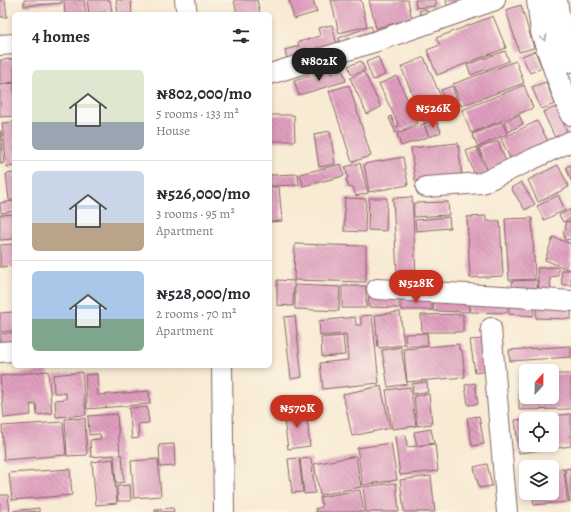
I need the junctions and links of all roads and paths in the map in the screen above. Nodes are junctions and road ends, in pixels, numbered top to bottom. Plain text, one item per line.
1 (185, 0) edge
2 (495, 0) edge
3 (538, 0) edge
4 (556, 0) edge
5 (187, 12) edge
6 (12, 44) edge
7 (0, 45) edge
8 (571, 61) edge
9 (272, 73) edge
10 (571, 114) edge
11 (571, 141) edge
12 (426, 187) dead end
13 (377, 288) dead end
14 (571, 301) edge
15 (491, 328) dead end
16 (12, 351) edge
17 (0, 352) edge
18 (222, 368) edge
19 (224, 512) edge
20 (508, 512) edge

1 - 5 street
2 - 9 street
3 -> 10 main road
4 - 8 main road
6 - 7 street
11 - 12 street
13 - 14 street
15 - 20 street
16 - 17 street
18 - 19 street

